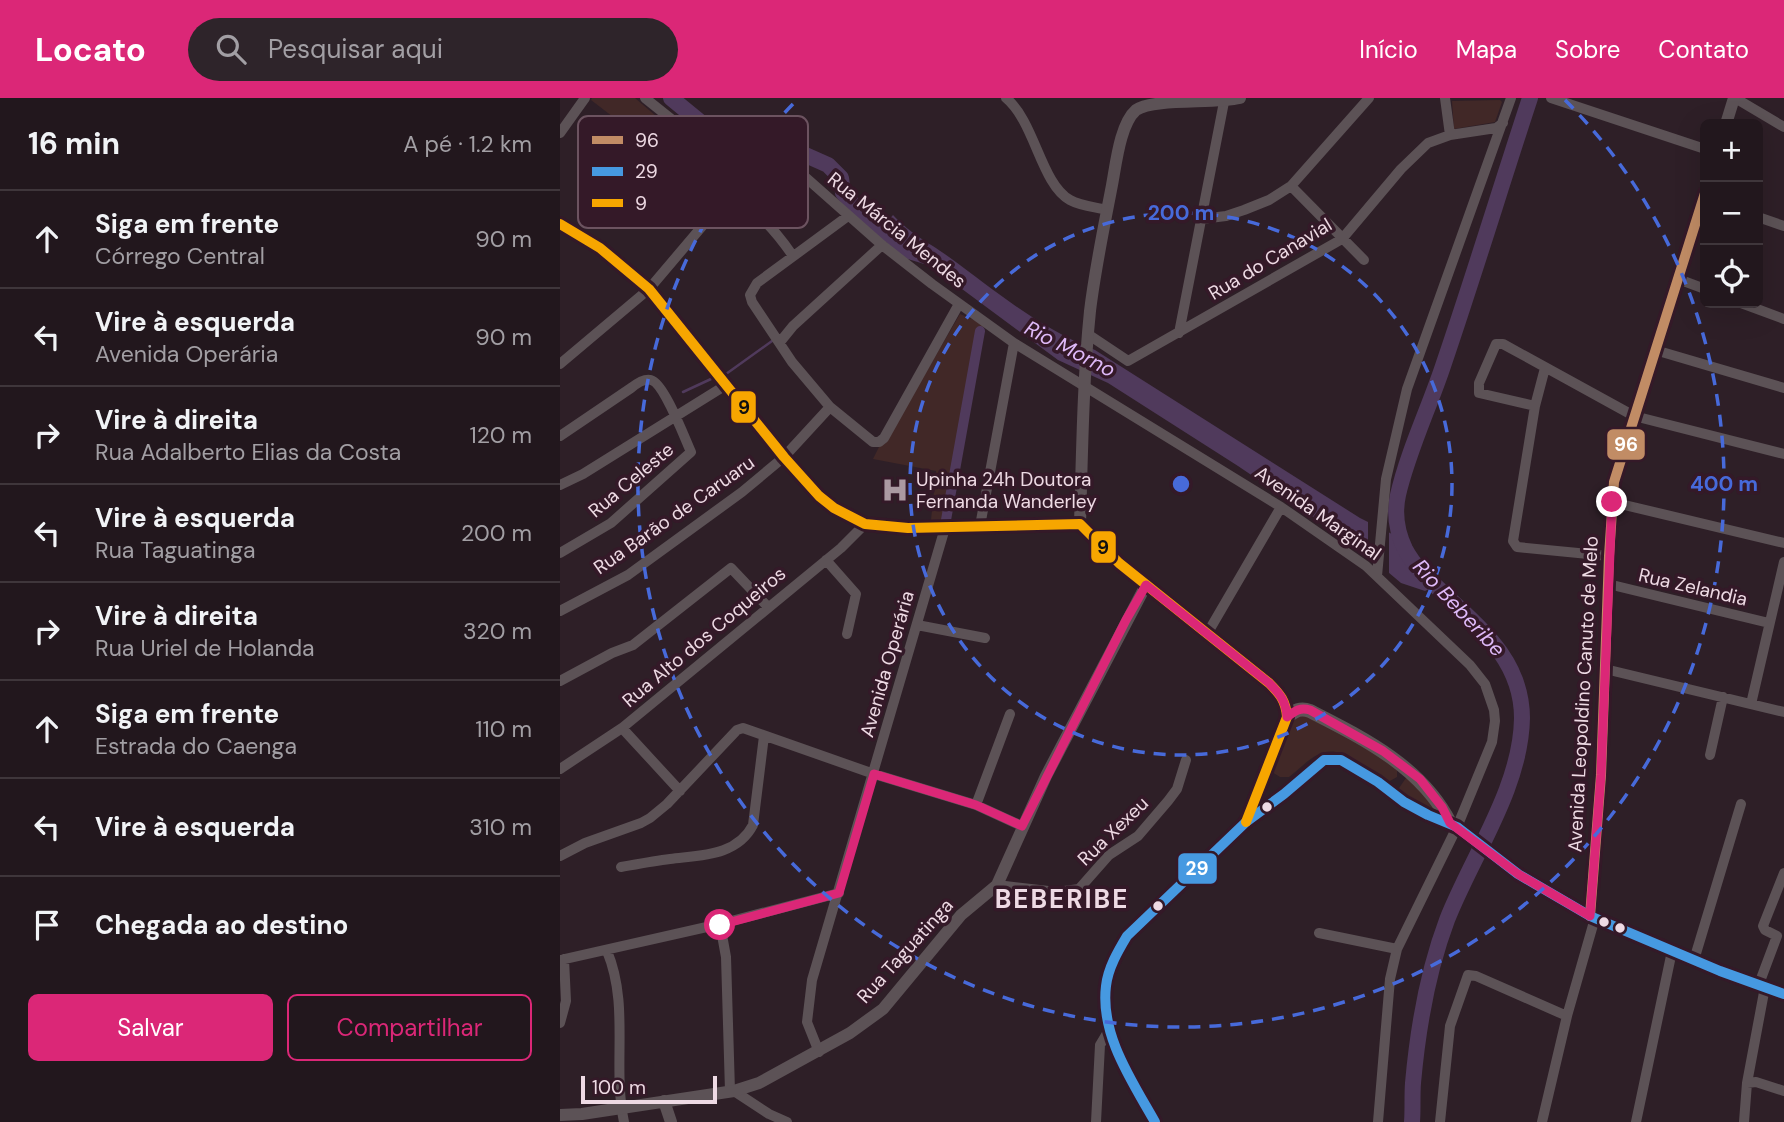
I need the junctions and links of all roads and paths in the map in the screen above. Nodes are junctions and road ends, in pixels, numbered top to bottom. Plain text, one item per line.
1 (585, 98) edge
2 (645, 98) edge
3 (1006, 98) edge
4 (1240, 98) edge
5 (1369, 98) edge
6 (1445, 98) edge
7 (1511, 98) edge
8 (1734, 98) edge
9 (1558, 99) edge
10 (1224, 102) junction
11 (560, 111) edge
12 (668, 116) edge
13 (569, 119) junction
14 (1728, 119) edge
15 (1503, 123) junction
16 (1784, 127) edge
17 (560, 133) edge
18 (1450, 135) junction
19 (1700, 147) edge
20 (808, 180) edge
21 (1291, 186) junction
22 (1107, 210) junction
23 (1700, 212) edge
24 (848, 216) junction
25 (1201, 219) junction
26 (1763, 219) edge
27 (560, 224) edge
28 (1784, 226) edge
29 (700, 228) edge
30 (772, 228) edge
31 (1342, 239) junction
32 (883, 245) junction
33 (793, 256) junction
34 (1364, 260) dead end
35 (1678, 279) junction
36 (1700, 287) edge
37 (649, 289) junction
38 (959, 304) junction
39 (1754, 308) edge
40 (1784, 319) edge
41 (1179, 333) junction
42 (1088, 340) junction
43 (780, 341) junction
44 (1014, 343) junction
45 (1655, 350) junction
46 (560, 364) edge
47 (1545, 368) junction
48 (1086, 381) junction
49 (726, 386) junction
50 (1784, 388) edge
51 (1535, 406) junction
52 (830, 407) junction
53 (1634, 416) junction
54 (676, 417) junction
55 (560, 436) edge
56 (1784, 454) edge
57 (784, 457) junction
58 (560, 485) edge
59 (1612, 502) junction
60 (1281, 507) junction
61 (865, 524) junction
62 (1080, 524) junction
63 (980, 526) junction
64 (945, 528) junction
65 (1784, 542) edge
66 (560, 553) edge
67 (1609, 556) junction
68 (826, 560) junction
69 (1784, 562) edge
70 (1378, 572) junction
71 (1608, 584) junction
72 (1146, 585) junction
73 (768, 607) junction
74 (560, 611) edge
75 (1769, 623) junction
76 (917, 625) junction
77 (847, 634) dead end
78 (1207, 635) junction
79 (985, 638) dead end
80 (1605, 669) junction
81 (560, 681) edge
82 (1723, 697) junction
83 (1751, 704) junction
84 (1784, 712) edge
85 (1010, 714) dead end
86 (1287, 717) junction
87 (622, 728) junction
88 (764, 736) junction
89 (1710, 755) dead end
90 (1186, 761) dead end
91 (560, 769) edge
92 (874, 774) junction
93 (1264, 774) junction
94 (1420, 779) junction
95 (680, 791) junction
96 (1284, 794) junction
97 (1404, 802) junction
98 (1741, 804) dead end
99 (976, 805) junction
100 (1246, 822) junction
101 (1453, 825) junction
102 (1022, 826) junction
103 (560, 856) edge
104 (621, 867) dead end
105 (1784, 873) edge
106 (998, 885) junction
107 (839, 893) junction
108 (1593, 917) junction
109 (720, 925) junction
110 (1318, 933) dead end
111 (1780, 937) edge
112 (1397, 949) junction
113 (607, 951) junction
114 (1672, 951) junction
115 (562, 959) edge
116 (1694, 960) junction
117 (1762, 985) junction
118 (1784, 994) edge
119 (1567, 1016) junction
120 (560, 1023) edge
121 (1109, 1030) junction
122 (818, 1052) junction
123 (1746, 1083) junction
124 (732, 1091) junction
125 (1784, 1091) edge
126 (664, 1101) junction
127 (621, 1107) junction
128 (560, 1115) edge
129 (624, 1122) edge
130 (671, 1122) edge
131 (787, 1122) edge
132 (1096, 1122) edge
133 (1155, 1122) edge
134 (1378, 1122) edge
135 (1440, 1122) edge
136 (1542, 1122) edge
137 (1636, 1122) edge
138 (1744, 1122) edge

1 - 13 street
2 - 12 street, Rua Márcia Mendes
3 - 22 street
4 - 10 street
5 - 21 street
6 - 18 street
7 - 15 street
8 - 14 street
8 - 16 street
9 - 19 street
10 - 22 street
10 - 25 street
11 - 13 street
13 - 17 street
15 - 18 street, Rua do Canavial
15 - 70 street
18 - 31 street, Rua do Canavial
20 - 24 street, Rua Márcia Mendes
21 - 25 street
21 - 31 street
22 - 42 street
23 - 35 street, Avenida Leopoldino Canuto de Melo
24 - 32 street, Rua Márcia Mendes
24 - 33 street
25 - 41 street
26 - 28 street
27 - 37 main road
29 - 37 street
30 - 33 street
31 - 34 street
31 - 41 street, Rua do Canavial
32 - 38 street, Rua Márcia Mendes
32 - 43 street
33 - 43 street
35 - 36 street
35 - 45 street, Avenida Leopoldino Canuto de Melo
37 - 46 street
37 - 49 main road
38 - 44 street, Rua Márcia Mendes
38 - 52 street
39 - 40 street
41 - 42 street, Rua do Canavial
42 - 48 street
43 - 52 street
44 - 48 street, Rua Márcia Mendes
44 - 63 street
45 - 50 street
45 - 53 street, Avenida Leopoldino Canuto de Melo
47 - 51 street
47 - 51 street
47 - 53 street
48 - 60 street, Avenida Marginal
48 - 62 street
49 - 54 street
49 - 57 main road
51 - 67 street
52 - 57 street, Rua Barão de Caruaru
53 - 56 street
53 - 59 street, Avenida Leopoldino Canuto de Melo
54 - 55 street
54 - 58 street
54 - 66 street, Rua Celeste
57 - 61 main road
57 - 74 street, Rua Barão de Caruaru
59 - 65 street
59 - 67 street, Avenida Leopoldino Canuto de Melo
60 - 70 street, Avenida Marginal
60 - 78 street
61 - 64 main road
61 - 68 street, Rua Alto dos Coqueiros
62 - 63 main road
62 - 72 main road
63 - 64 main road
64 - 76 street, Avenida Operária
67 - 71 street, Avenida Leopoldino Canuto de Melo
68 - 73 street, Rua Alto dos Coqueiros
68 - 77 street
69 - 75 street
70 - 101 street, Avenida Marginal
71 - 75 street, Rua Zelandia
71 - 80 street, Avenida Leopoldino Canuto de Melo
72 - 78 main road
72 - 102 street, Rua Taguatinga
73 - 81 street
73 - 87 street, Rua Alto dos Coqueiros
75 - 83 street
76 - 79 street
76 - 92 street, Avenida Operária
78 - 86 main road
80 - 82 street
80 - 108 street, Avenida Leopoldino Canuto de Melo
82 - 83 street
82 - 89 street
83 - 84 street
85 - 99 street
86 - 93 main road
86 - 94 main road
87 - 91 street, Rua Alto dos Coqueiros
87 - 95 street
88 - 92 street
88 - 95 street
88 - 104 street
90 - 106 street, Rua Xexeu
92 - 99 street
92 - 107 street, Avenida Operária
93 - 96 main road
93 - 100 main road
94 - 97 main road
94 - 101 main road
95 - 103 street
96 - 97 main road
96 - 100 main road
97 - 101 main road
98 - 116 street
99 - 102 street
100 - 121 main road
101 - 108 main road
101 - 112 street, Avenida Marginal
102 - 106 street, Rua Taguatinga
105 - 111 street
106 - 122 street, Rua Taguatinga
107 - 109 street
107 - 122 street, Avenida Operária
108 - 114 main road
108 - 119 street
109 - 113 street
109 - 124 street
110 - 112 street
111 - 117 street
112 - 134 street, Avenida Marginal
113 - 115 street
113 - 127 street
114 - 116 main road
114 - 137 street
115 - 120 street
116 - 117 main road
117 - 118 main road
117 - 123 street
119 - 135 street
119 - 136 street
121 - 132 street
121 - 133 main road
122 - 124 street, Rua Taguatinga
123 - 125 street
123 - 138 street
124 - 126 street, Rua Taguatinga
124 - 131 street
126 - 127 street, Rua Taguatinga
126 - 130 street
127 - 128 street, Rua Taguatinga
127 - 129 street

